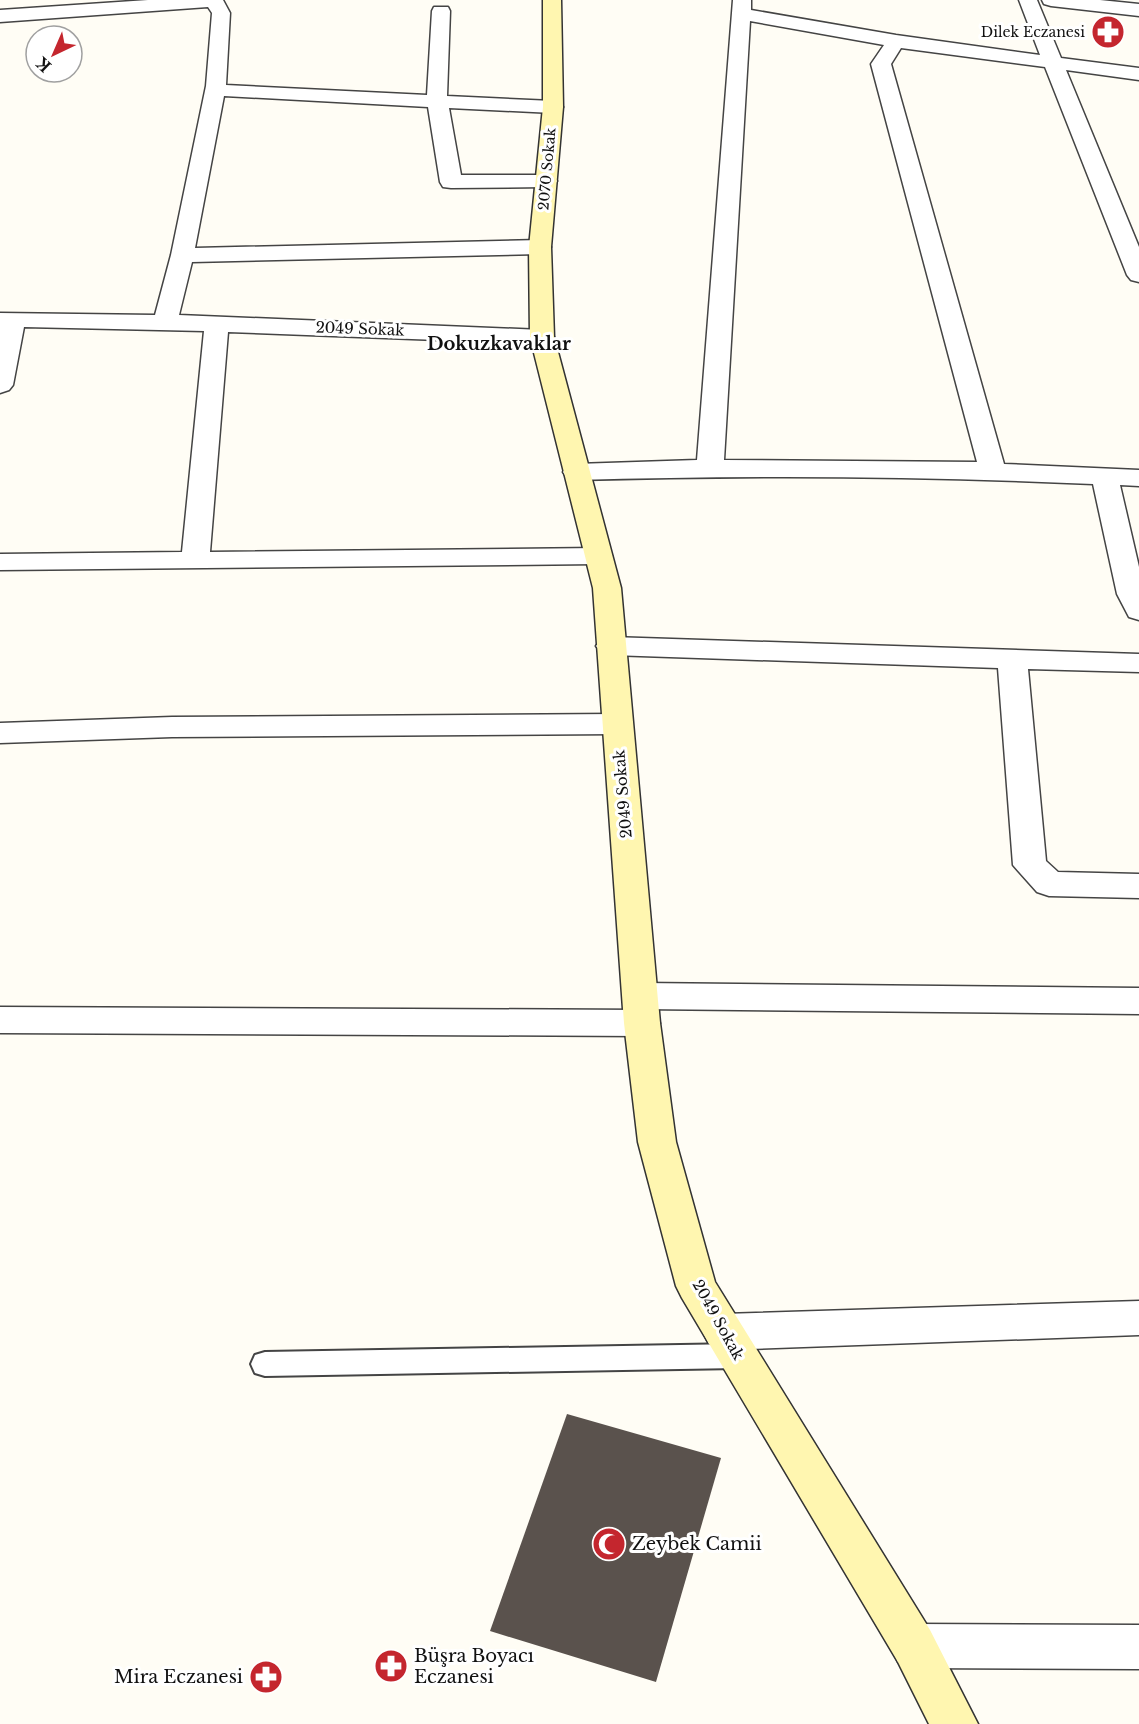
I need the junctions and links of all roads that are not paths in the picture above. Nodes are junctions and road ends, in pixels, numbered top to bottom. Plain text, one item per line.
1 (552, 0) edge
2 (1028, 0) edge
3 (1051, 0) edge
4 (214, 1) edge
5 (741, 7) edge
6 (1139, 10) edge
7 (441, 11) dead end
8 (0, 16) edge
9 (896, 41) junction
10 (1054, 64) junction
11 (1139, 74) edge
12 (215, 90) junction
13 (437, 100) junction
14 (553, 107) junction
15 (546, 181) junction
16 (540, 247) junction
17 (182, 255) junction
18 (1139, 274) edge
19 (7, 320) edge
20 (165, 322) junction
21 (217, 323) junction
22 (542, 337) junction
23 (0, 385) edge
24 (710, 468) junction
25 (993, 471) junction
26 (576, 472) junction
27 (1105, 477) junction
28 (1139, 478) edge
29 (598, 556) junction
30 (195, 559) junction
31 (0, 562) edge
32 (1139, 611) edge
33 (611, 646) junction
34 (1012, 659) junction
35 (1139, 663) edge
36 (618, 724) junction
37 (0, 733) edge
38 (1139, 886) edge
39 (1139, 1001) edge
40 (642, 1010) junction
41 (0, 1020) edge
42 (1139, 1318) edge
43 (730, 1344) junction
44 (265, 1364) dead end
45 (914, 1646) junction
46 (1139, 1647) edge
47 (954, 1724) edge

1 - 14 street, 2070 Sokak
2 - 10 street
3 - 6 street
4 - 8 street
4 - 12 street
5 - 9 street
5 - 24 street
7 - 13 street
9 - 10 street
9 - 25 street
10 - 11 street
10 - 18 street
12 - 13 street
12 - 17 street
13 - 14 street
13 - 15 street
14 - 15 street, 2070 Sokak
15 - 16 street, 2070 Sokak
16 - 17 street
16 - 22 street, 2070 Sokak
17 - 20 street
19 - 20 street, 2049 Sokak
19 - 23 street
20 - 21 street, 2049 Sokak
21 - 22 street, 2049 Sokak
21 - 30 street
22 - 26 street, 2049 Sokak
24 - 25 street
24 - 26 street
25 - 27 street
26 - 29 street, 2049 Sokak
27 - 28 street
27 - 32 street
29 - 30 street
29 - 33 street, 2049 Sokak
30 - 31 street
33 - 34 street
33 - 36 street, 2049 Sokak
34 - 35 street
34 - 38 street
36 - 37 street
36 - 40 street, 2049 Sokak
39 - 40 street
40 - 41 street
40 - 43 street, 2049 Sokak
42 - 43 street
43 - 44 lane
43 - 45 street, 2049 Sokak
45 - 46 street
45 - 47 street, 2049 Sokak

